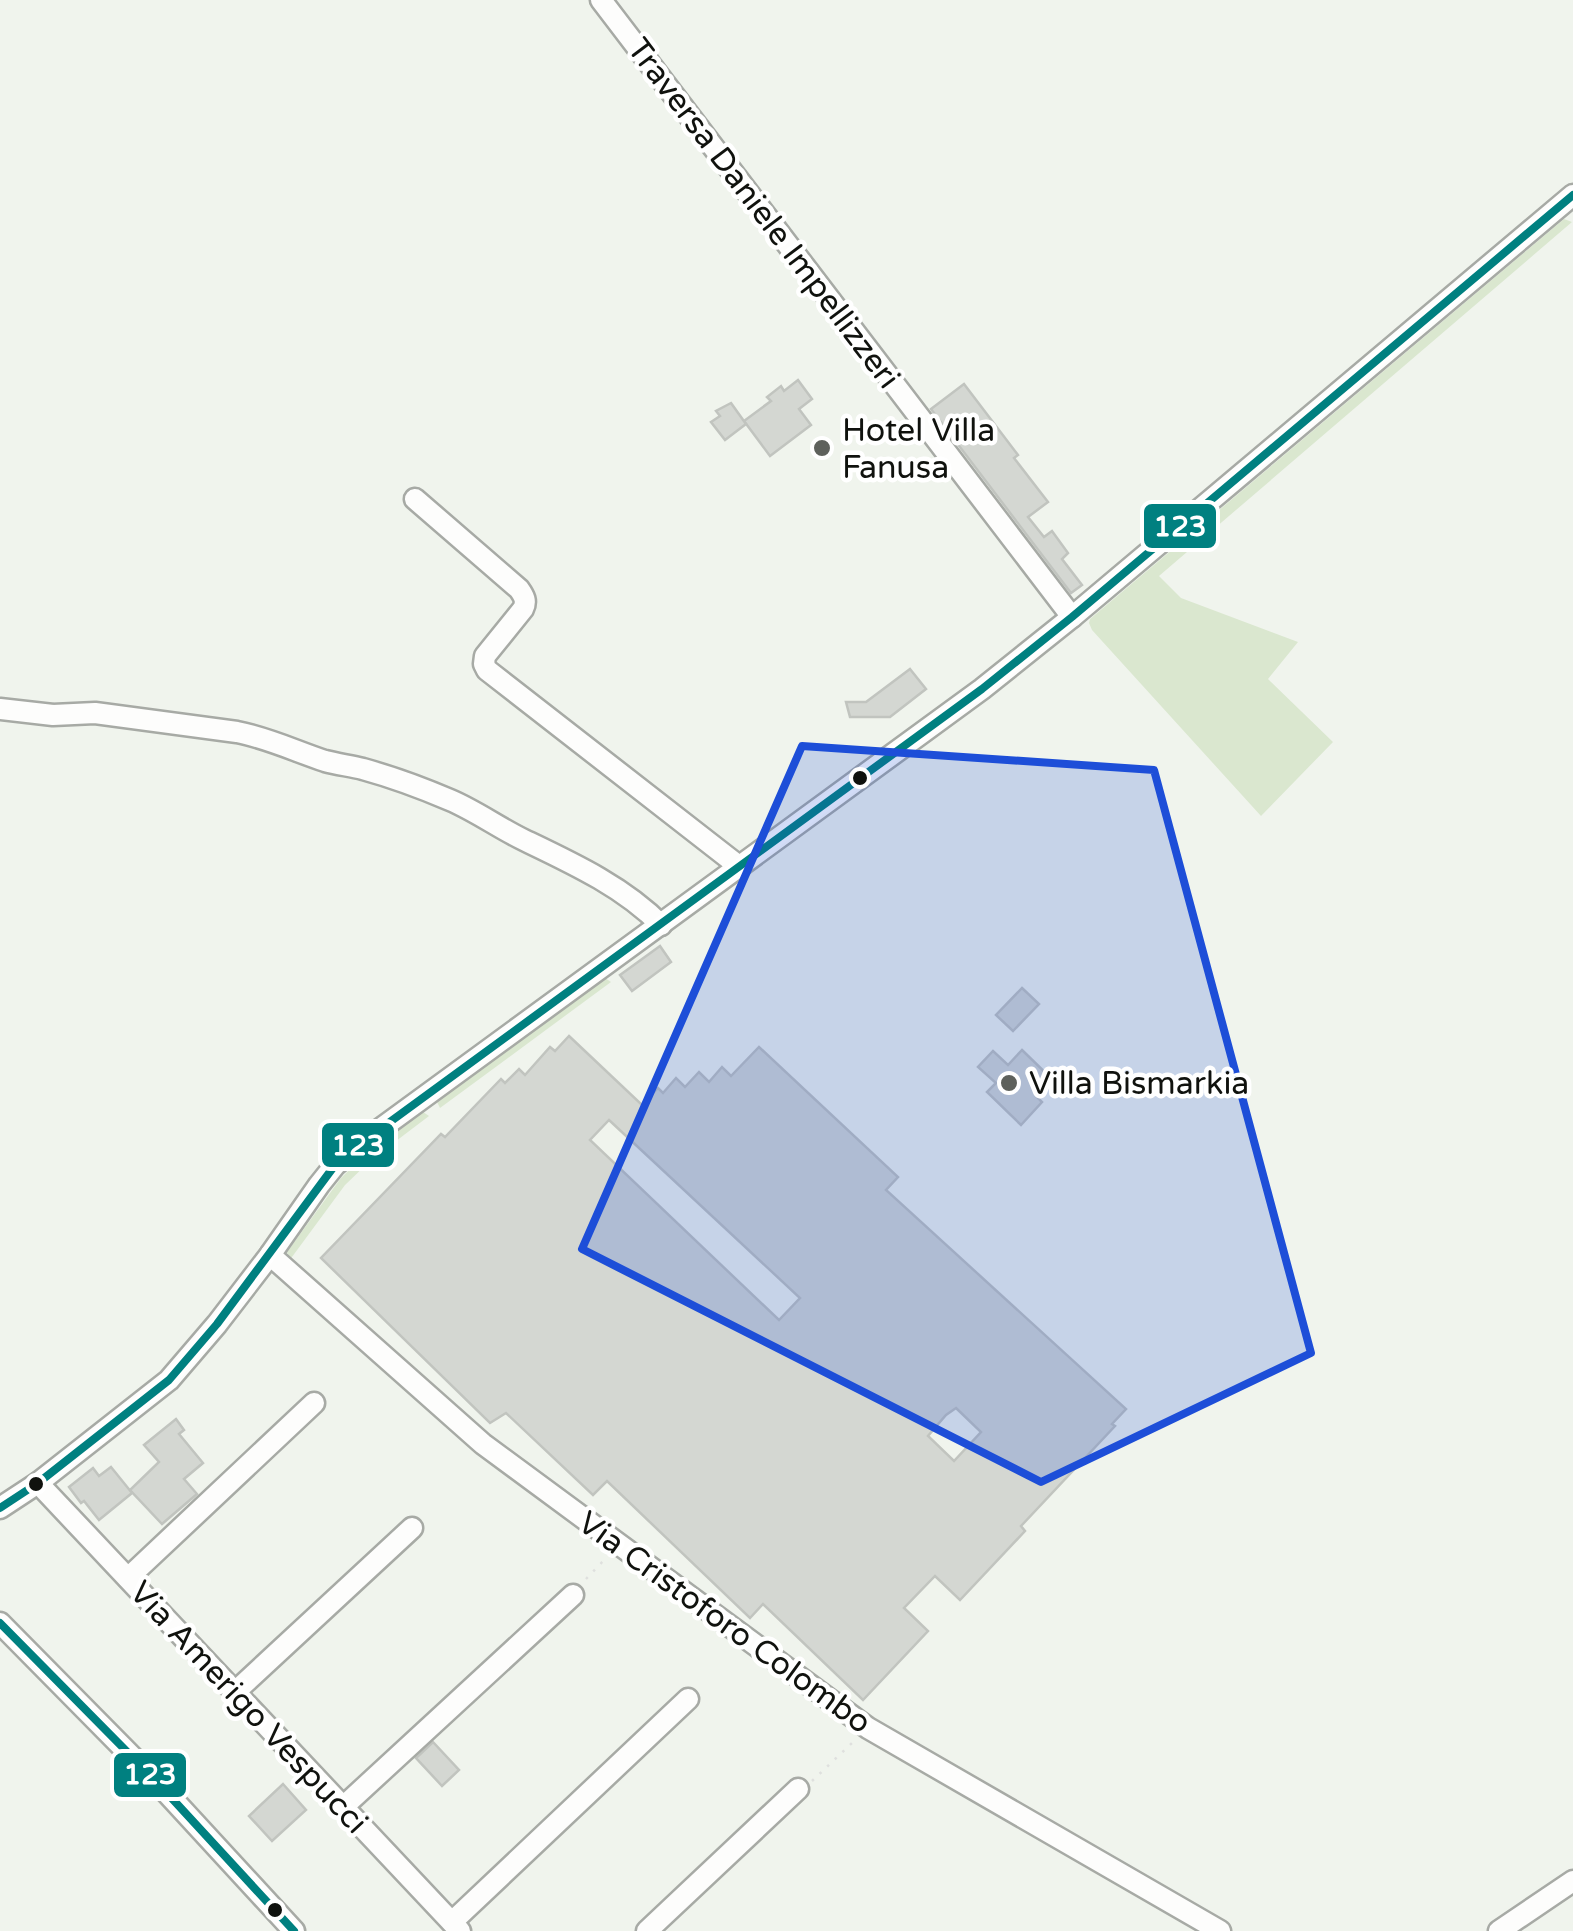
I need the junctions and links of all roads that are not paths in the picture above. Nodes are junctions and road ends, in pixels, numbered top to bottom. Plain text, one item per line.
1 (601, 0) edge
2 (1573, 195) edge
3 (415, 499) dead end
4 (1072, 618) junction
5 (0, 708) edge
6 (740, 867) junction
7 (661, 925) junction
8 (270, 1256) junction
9 (314, 1404) dead end
10 (38, 1484) junction
11 (0, 1508) edge
12 (412, 1528) dead end
13 (128, 1578) junction
14 (573, 1595) road end
15 (0, 1623) edge
16 (235, 1692) junction
17 (688, 1700) dead end
18 (798, 1789) road end
19 (343, 1807) junction
20 (1573, 1881) edge
21 (456, 1926) edge
22 (294, 1931) edge
23 (648, 1931) edge
24 (1220, 1931) edge
25 (1499, 1931) edge

1 - 4 street, Traversa Daniele Impellizzeri
2 - 4 street
3 - 6 street
4 - 6 street
5 - 7 street
6 - 7 street
7 - 8 street
8 - 10 street
8 - 24 street, Via Cristoforo Colombo
9 - 13 street
10 - 11 street
10 - 13 street, Via Amerigo Vespucci
12 - 16 street
13 - 16 street, Via Amerigo Vespucci
14 - 19 street
15 - 22 street
16 - 19 street, Via Amerigo Vespucci
17 - 21 street
18 - 23 street
19 - 21 street, Via Amerigo Vespucci
20 - 25 street

